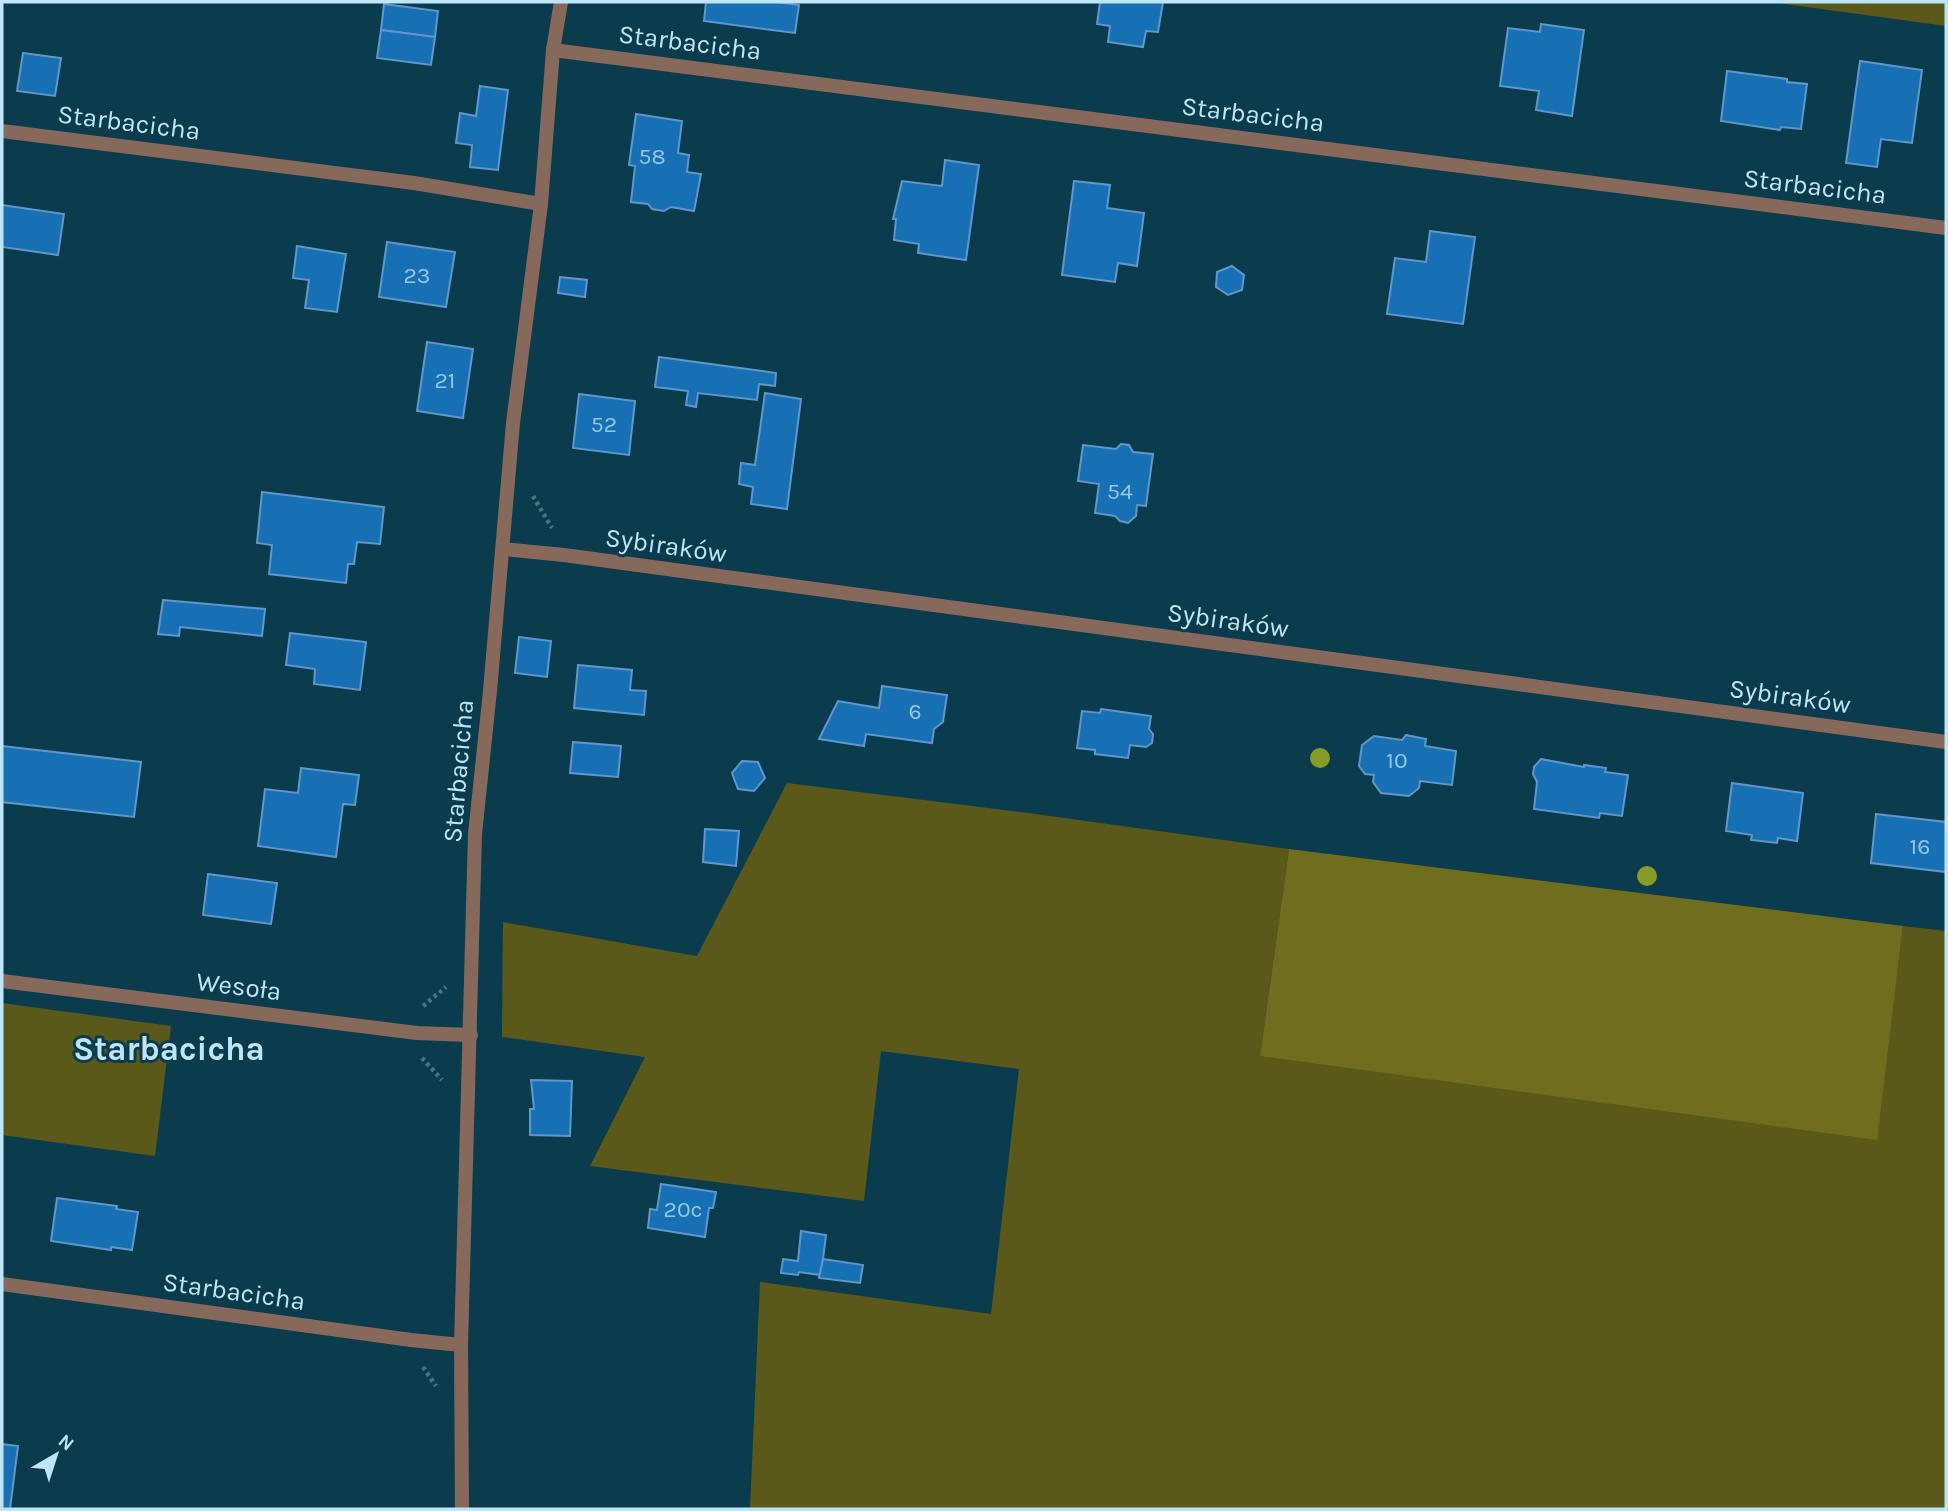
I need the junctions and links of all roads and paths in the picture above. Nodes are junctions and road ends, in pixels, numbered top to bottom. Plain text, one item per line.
1 (561, 2) edge
2 (553, 50) junction
3 (2, 131) edge
4 (541, 204) junction
5 (1946, 228) edge
6 (503, 549) junction
7 (1946, 742) edge
8 (2, 981) edge
9 (471, 1035) junction
10 (2, 1284) edge
11 (461, 1345) junction
12 (462, 1509) edge

1 - 2 street, Starbacicha
2 - 4 street, Starbacicha
2 - 5 street, Starbacicha
3 - 4 street, Starbacicha
4 - 6 street, Starbacicha
6 - 7 street, Sybiraków
6 - 9 street, Starbacicha
8 - 9 street, Wesoła
9 - 11 street, Starbacicha
10 - 11 street, Starbacicha
11 - 12 street, Starbacicha

